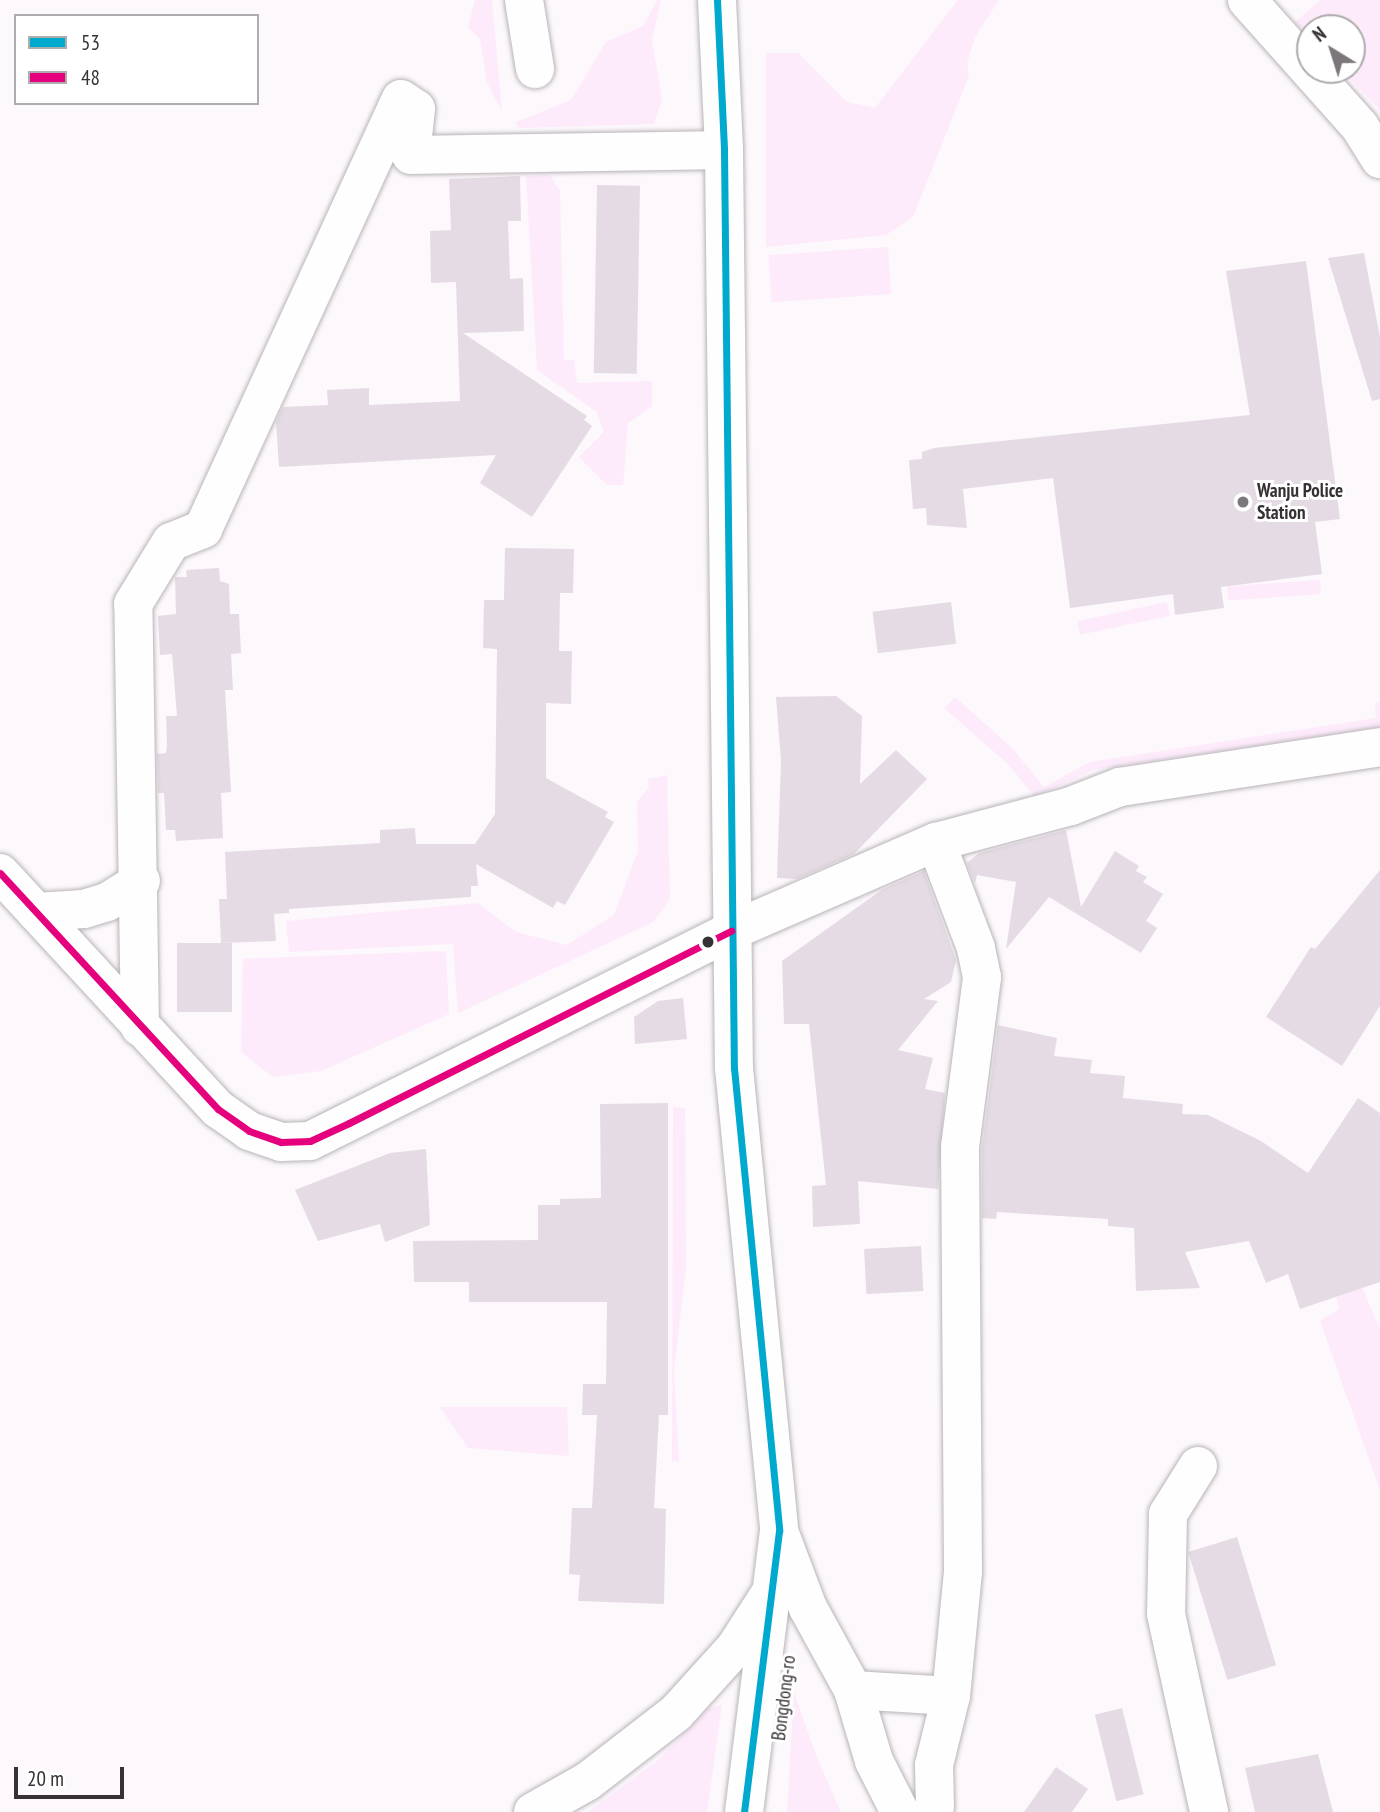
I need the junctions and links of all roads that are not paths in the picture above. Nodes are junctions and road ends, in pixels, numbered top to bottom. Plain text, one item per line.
1 (524, 0) edge
2 (717, 0) edge
3 (1247, 0) edge
4 (535, 68) dead end
5 (724, 150) junction
6 (1380, 159) edge
7 (1380, 747) edge
8 (936, 842) junction
9 (0, 873) edge
10 (141, 881) junction
11 (36, 912) junction
12 (732, 931) junction
13 (140, 1027) junction
14 (1198, 1466) dead end
15 (779, 1531) junction
16 (774, 1587) junction
17 (853, 1690) junction
18 (951, 1696) junction
19 (925, 1810) edge
20 (533, 1812) edge
21 (744, 1812) edge
22 (769, 1812) edge
23 (1209, 1812) edge

1 - 4 street
2 - 5 street, Bongdong-ro
3 - 6 street
5 - 10 street
5 - 12 street, Bongdong-ro
7 - 8 street
8 - 12 street
8 - 18 street
9 - 11 street
10 - 11 street
10 - 13 street
11 - 13 street
12 - 13 street
12 - 15 street, Bongdong-ro
14 - 23 street
15 - 16 street, Bongdong-ro
15 - 17 street
16 - 20 street
16 - 21 street, Bongdong-ro
16 - 22 street, Bongdong-ro
17 - 18 street
17 - 19 street
18 - 19 street

